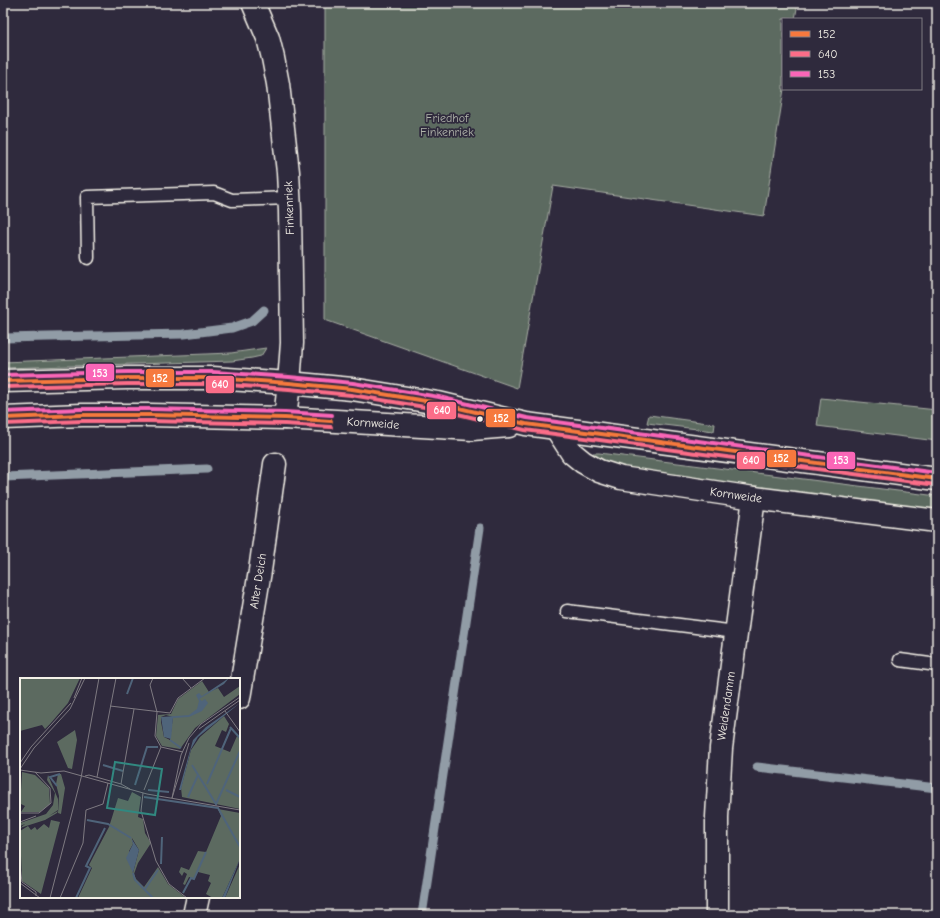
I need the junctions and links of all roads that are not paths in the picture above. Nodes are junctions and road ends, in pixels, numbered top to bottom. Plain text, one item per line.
1 (252, 3) edge
2 (289, 198) junction
3 (88, 258) dead end
4 (3, 381) edge
5 (289, 383) junction
6 (3, 418) edge
7 (285, 418) junction
8 (526, 424) junction
9 (556, 428) junction
10 (275, 464) dead end
11 (937, 479) edge
12 (754, 498) junction
13 (937, 521) edge
14 (567, 611) dead end
15 (736, 632) junction
16 (900, 660) dead end
17 (937, 665) edge
18 (240, 692) edge
19 (198, 898) edge
20 (194, 915) edge
21 (717, 915) edge

1 - 2 street, Finkenriek
2 - 3 lane
2 - 5 street, Finkenriek
4 - 5 street, Kornweide
5 - 7 street, Finkenriek
5 - 8 street, Kornweide
6 - 7 street, Kornweide
7 - 8 street, Kornweide
8 - 9 street, Kornweide
9 - 11 street, Kornweide
9 - 12 street, Kornweide
10 - 18 street, Alter Deich
12 - 13 street, Kornweide
12 - 15 street, Weidendamm
14 - 15 lane
15 - 21 street, Weidendamm
16 - 17 lane
19 - 20 street

